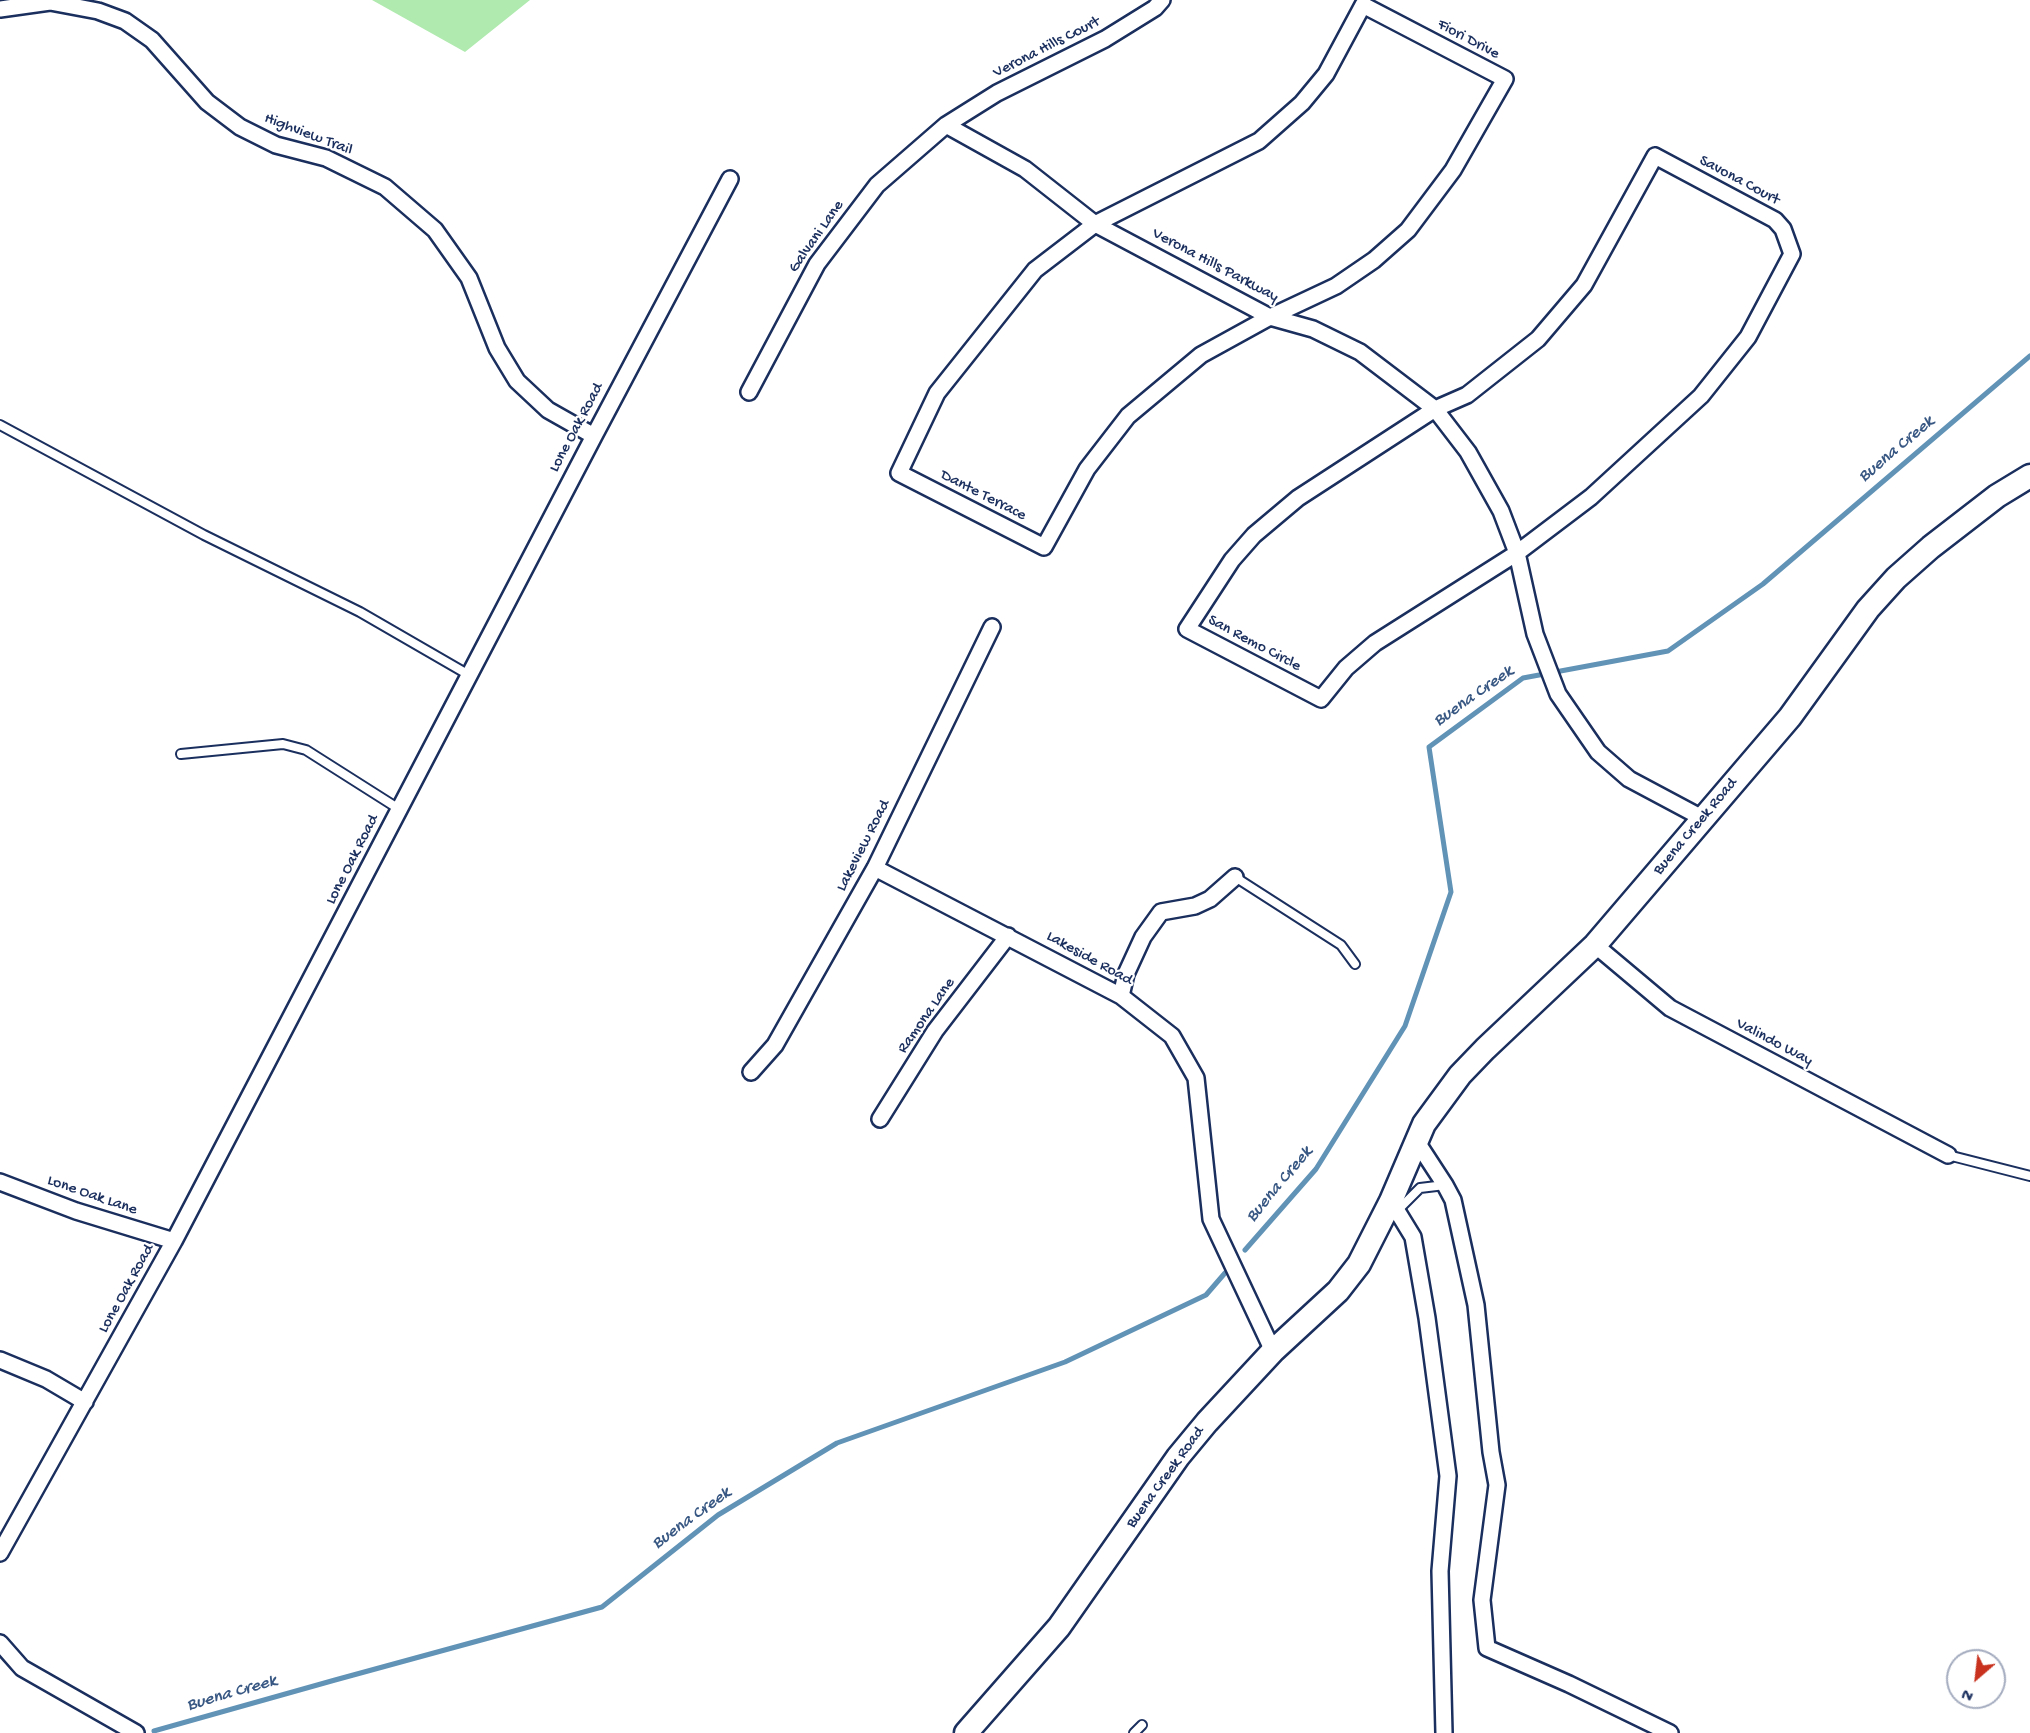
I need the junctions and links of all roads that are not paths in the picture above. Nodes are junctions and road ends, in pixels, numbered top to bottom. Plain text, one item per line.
1 (1162, 0) edge
2 (0, 9) edge
3 (946, 125) junction
4 (730, 179) dead end
5 (1095, 224) junction
6 (1270, 316) junction
7 (749, 392) dead end
8 (1435, 409) junction
9 (0, 425) edge
10 (594, 436) junction
11 (2030, 476) edge
12 (1517, 552) junction
13 (992, 627) dead end
14 (469, 675) junction
15 (181, 754) dead end
16 (399, 810) junction
17 (1704, 819) junction
18 (875, 868) junction
19 (1234, 878) joint
20 (1008, 936) junction
21 (1595, 945) junction
22 (1355, 964) dead end
23 (1121, 996) junction
24 (751, 1072) dead end
25 (880, 1119) dead end
26 (1417, 1142) junction
27 (1948, 1155) joint
28 (2030, 1176) edge
29 (0, 1182) edge
30 (1446, 1185) junction
31 (1394, 1205) junction
32 (174, 1241) junction
33 (1273, 1351) junction
34 (0, 1360) edge
35 (85, 1402) junction
36 (0, 1553) edge
37 (0, 1643) edge
38 (1142, 1725) dead end
39 (136, 1733) edge
40 (966, 1733) edge
41 (1134, 1733) edge
42 (1444, 1733) edge
43 (1671, 1733) edge

1 - 3 street, Verona Hills Court
2 - 10 street, Highview Trail
3 - 5 street, Verona Hills Parkway
3 - 7 street, Galvani Lane
4 - 10 street, Lone Oak Road
5 - 6 street, Verona Hills Parkway
5 - 6 street, Dante Terrace
5 - 6 street, Fiori Drive
6 - 8 street, Verona Hills Parkway
8 - 12 street, Verona Hills Parkway
8 - 12 street, San Remo Circle
8 - 12 street, Savona Court
9 - 14 lane
10 - 14 street, Lone Oak Road
11 - 17 main road, Buena Creek Road
12 - 17 street, Verona Hills Parkway
13 - 18 street, Lakeview Road
14 - 16 street, Lone Oak Road
15 - 16 lane
16 - 32 street, Lone Oak Road
17 - 21 main road, Buena Creek Road
18 - 20 street, Lakeside Road
18 - 24 street, Lakeview Road
19 - 22 lane
19 - 23 street
20 - 23 street, Lakeside Road
20 - 25 street, Ramona Lane
21 - 26 main road, Buena Creek Road
21 - 27 street, Valindo Way
23 - 33 street, Lakeside Road
26 - 30 street
26 - 31 main road, Buena Creek Road
27 - 28 lane
29 - 32 street, Lone Oak Lane
30 - 31 lane
30 - 43 street
31 - 33 main road, Buena Creek Road
31 - 42 street
32 - 35 street, Lone Oak Road
33 - 40 main road, Buena Creek Road
34 - 35 street
35 - 36 street, Lone Oak Road
37 - 39 street
38 - 41 lane

